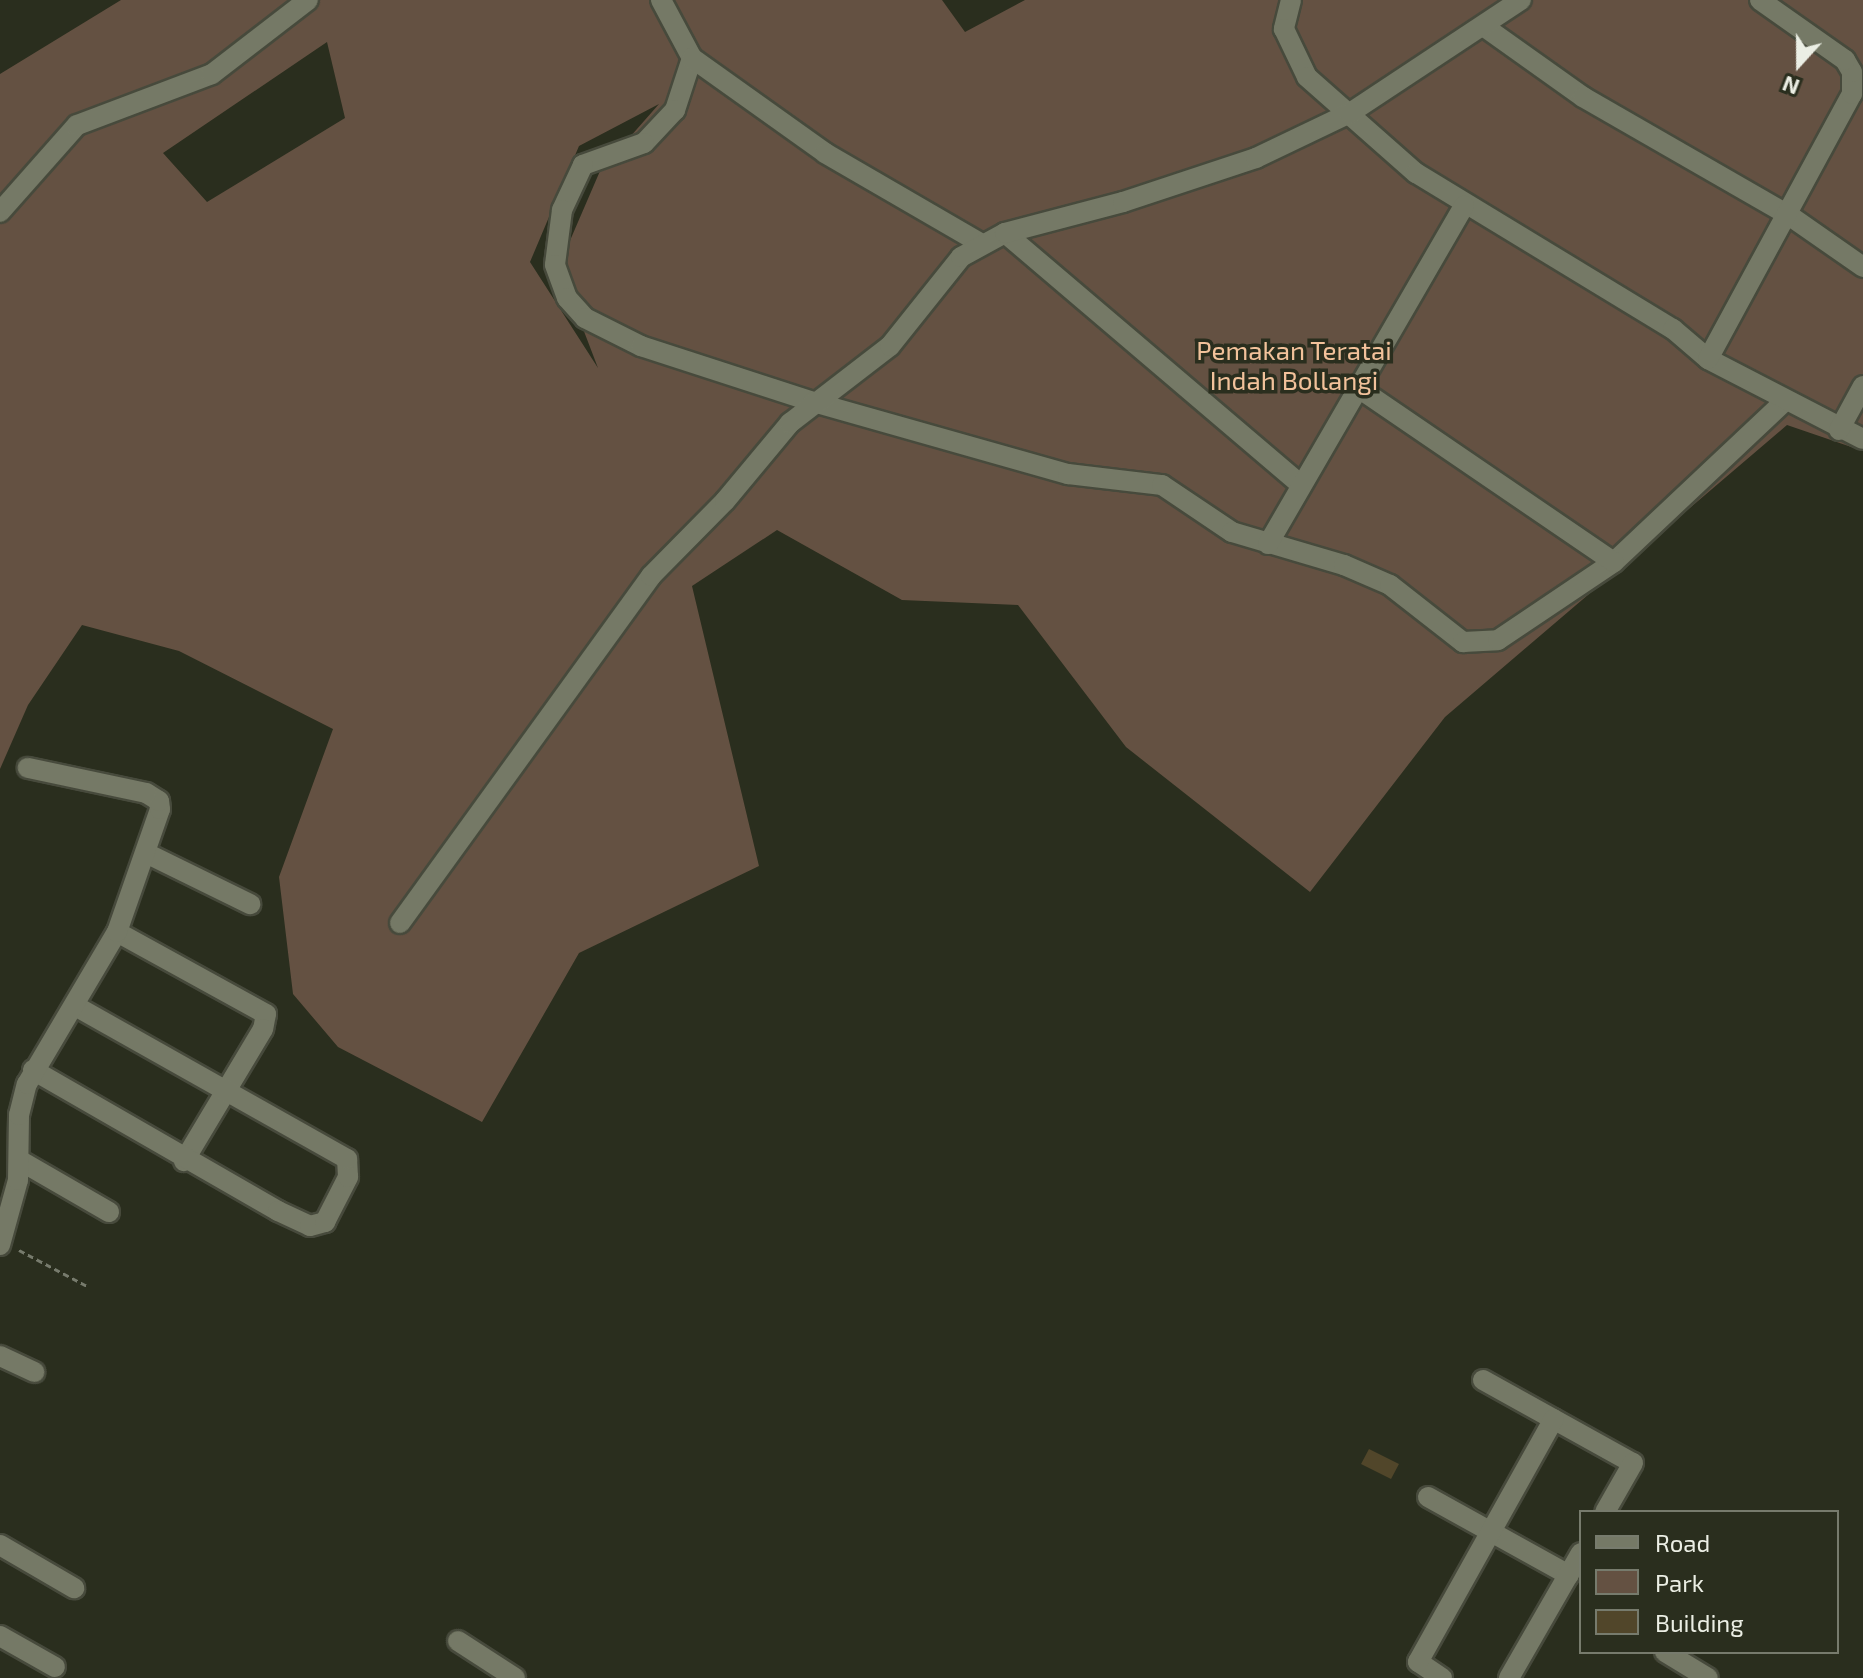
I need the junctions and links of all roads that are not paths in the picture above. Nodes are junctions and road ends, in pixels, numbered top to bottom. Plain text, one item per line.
1 (308, 0) edge
2 (661, 0) edge
3 (1291, 0) edge
4 (1521, 0) edge
5 (1760, 0) edge
6 (1486, 28) junction
7 (692, 58) junction
8 (1350, 113) junction
9 (1464, 206) junction
10 (0, 212) edge
11 (1790, 216) junction
12 (1005, 233) junction
13 (982, 244) junction
14 (1863, 267) edge
15 (1708, 359) junction
16 (1863, 386) edge
17 (1360, 389) junction
18 (813, 402) junction
19 (1784, 402) junction
20 (1839, 430) junction
21 (1863, 439) edge
22 (1301, 485) junction
23 (1268, 544) junction
24 (1614, 562) junction
25 (28, 768) dead end
26 (148, 854) junction
27 (250, 904) dead end
28 (400, 923) dead end
29 (117, 932) junction
30 (76, 1006) junction
31 (33, 1070) junction
32 (225, 1090) junction
33 (19, 1160) junction
34 (184, 1161) junction
35 (109, 1212) dead end
36 (1, 1243) edge
37 (0, 1356) edge
38 (34, 1372) dead end
39 (1483, 1380) dead end
40 (1554, 1419) junction
41 (1428, 1497) dead end
42 (1606, 1510) edge
43 (1491, 1532) junction
44 (0, 1545) edge
45 (1579, 1557) edge
46 (1569, 1575) junction
47 (74, 1588) dead end
48 (0, 1636) edge
49 (458, 1641) dead end
50 (1668, 1654) edge
51 (55, 1667) dead end
52 (515, 1678) edge
53 (1442, 1678) edge
54 (1509, 1678) edge
55 (1708, 1678) edge

1 - 10 street
2 - 7 street
3 - 8 street
4 - 6 street
5 - 11 street
6 - 8 street
6 - 11 street
7 - 13 street
7 - 18 street
8 - 9 street
8 - 12 street
9 - 15 street
9 - 17 street
11 - 14 street
11 - 15 street
12 - 13 street
12 - 22 street
13 - 18 street
15 - 19 street
16 - 20 street
17 - 22 street
17 - 24 street
18 - 23 street
18 - 28 street
19 - 20 street
19 - 24 street
20 - 21 street
22 - 23 street
23 - 24 street
25 - 26 street
26 - 27 street
26 - 29 street
29 - 30 street
29 - 32 street
30 - 31 street
30 - 32 street
31 - 33 street
31 - 34 street
32 - 34 street
32 - 34 street
33 - 35 street
33 - 36 street
37 - 38 street
39 - 40 street
40 - 42 street
40 - 43 street
41 - 43 street
43 - 46 street
43 - 53 street
44 - 47 street
45 - 46 street
46 - 54 street
48 - 51 street
49 - 52 street
50 - 55 street

